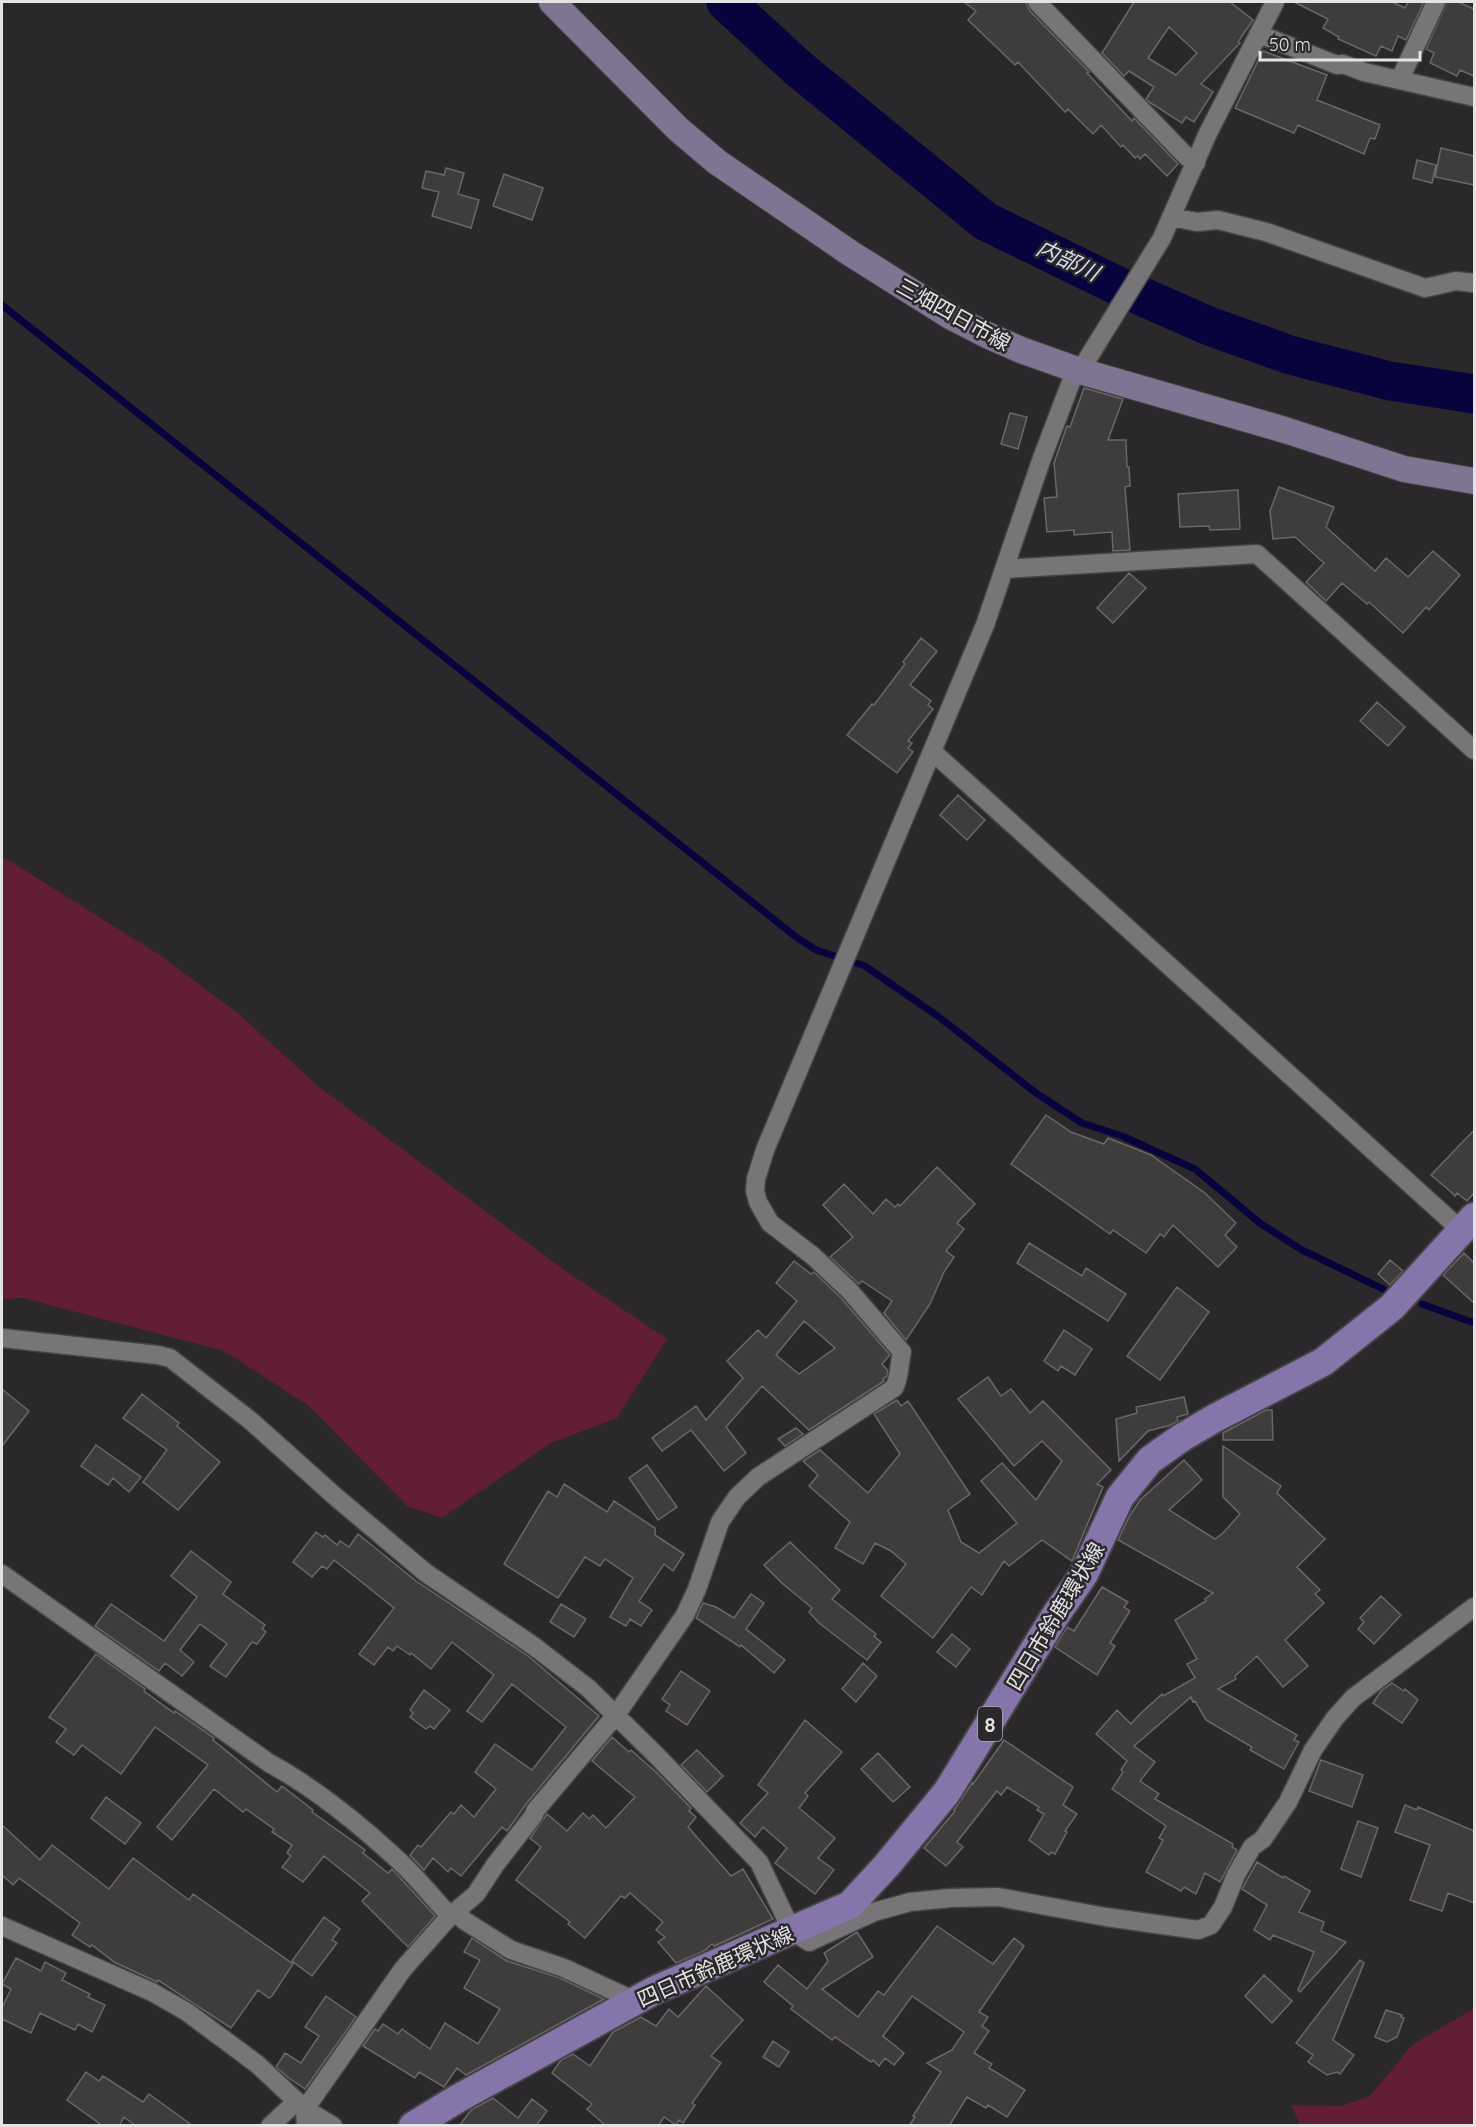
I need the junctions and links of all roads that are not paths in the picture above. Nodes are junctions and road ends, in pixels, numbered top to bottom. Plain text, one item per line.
1 (552, 2) edge
2 (1037, 2) edge
3 (1275, 2) edge
4 (1436, 2) edge
5 (1259, 34) junction
6 (1400, 79) junction
7 (1474, 97) edge
8 (1196, 163) junction
9 (1172, 217) junction
10 (1474, 283) edge
11 (1078, 370) junction
12 (1474, 481) edge
13 (1004, 569) junction
14 (1474, 750) edge
15 (933, 752) junction
16 (1468, 1224) edge
17 (2, 1338) edge
18 (2, 1574) edge
19 (1474, 1606) edge
20 (616, 1715) junction
21 (453, 1914) junction
22 (2, 1926) edge
23 (792, 1931) junction
24 (635, 2001) junction
25 (303, 2112) edge
26 (270, 2126) edge
27 (333, 2126) edge
28 (413, 2126) edge

1 - 11 main road, 三畑四日市線
2 - 8 street
3 - 5 street
4 - 6 street
5 - 6 street
5 - 8 street
6 - 7 street
8 - 9 street
9 - 10 street
9 - 11 street
11 - 12 main road, 三畑四日市線
11 - 13 street
13 - 14 street
13 - 15 street
15 - 16 street
15 - 20 street
16 - 23 main road, 四日市鈴鹿環状線 / 8
17 - 20 street
18 - 21 street
19 - 23 street
20 - 21 street
20 - 23 street
21 - 24 street
21 - 25 street
22 - 25 street
23 - 24 main road, 四日市鈴鹿環状線 / 8
24 - 28 main road, 四日市鈴鹿環状線 / 8
25 - 26 street
25 - 27 street

